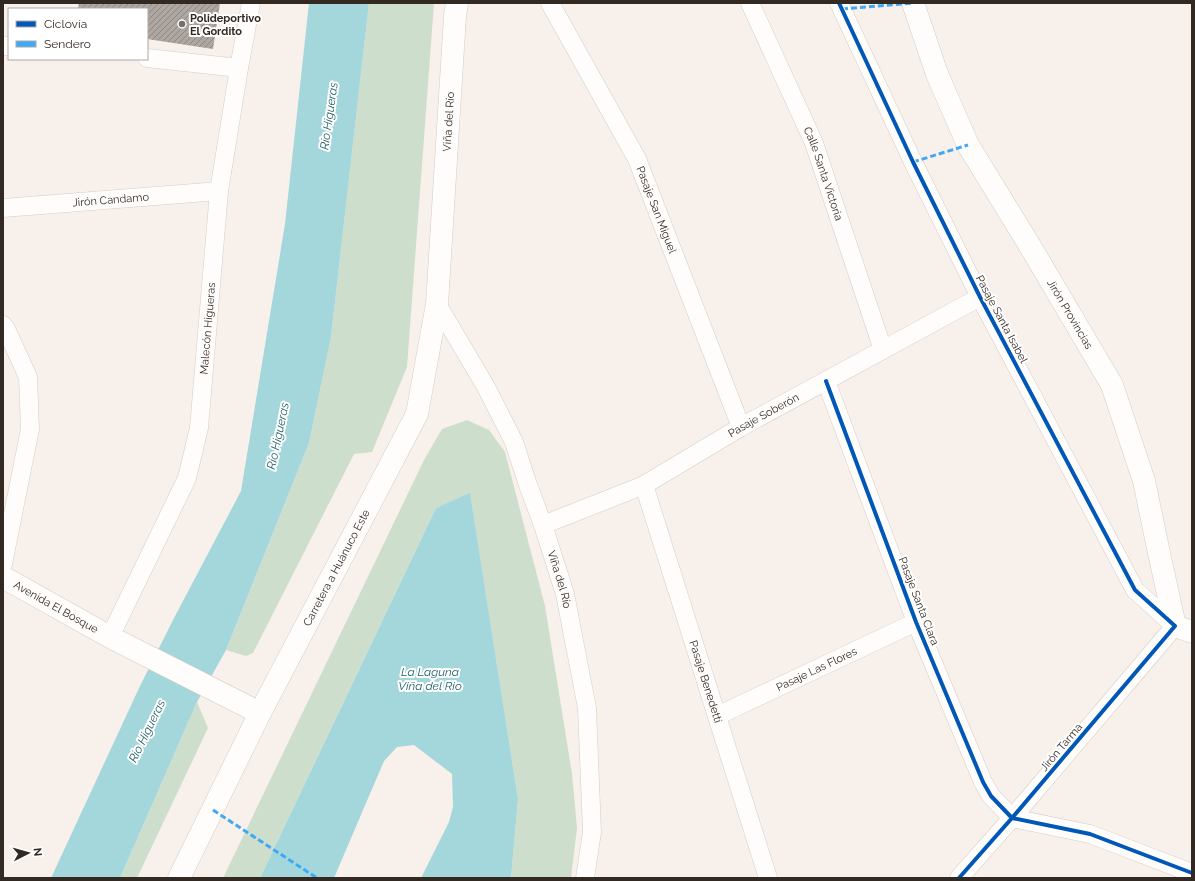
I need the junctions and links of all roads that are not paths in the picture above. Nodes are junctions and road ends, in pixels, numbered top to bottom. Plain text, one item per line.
1 (252, 3) edge
2 (457, 3) edge
3 (550, 3) edge
4 (750, 3) edge
5 (839, 3) edge
6 (914, 3) edge
7 (148, 58) edge
8 (239, 68) junction
9 (219, 191) junction
10 (3, 208) edge
11 (440, 241) joint
12 (980, 297) junction
13 (437, 304) junction
14 (3, 326) edge
15 (883, 350) junction
16 (826, 381) junction
17 (741, 426) junction
18 (644, 485) junction
19 (543, 525) junction
20 (3, 564) edge
21 (3, 576) edge
22 (916, 622) junction
23 (1184, 629) edge
24 (110, 637) junction
25 (260, 713) junction
26 (717, 716) junction
27 (1012, 818) junction
28 (1192, 873) edge
29 (964, 877) edge
30 (179, 878) edge
31 (585, 878) edge
32 (768, 878) edge

1 - 8 street, Malecón Higueras
2 - 11 main road, Viña del Río
3 - 17 street, Pasaje San Miguel
4 - 15 street, Calle Santa Victoria
5 - 12 street, Pasaje Santa Isabel
6 - 23 main road, Jirón Provincias
7 - 8 street
8 - 9 street, Malecón Higueras
9 - 10 street, Jirón Candamo
9 - 24 street, Malecón Higueras
11 - 13 main road, Carretera a Huánuco Este
12 - 15 street, Pasaje Soberón
12 - 23 street, Pasaje Santa Isabel
13 - 19 street, Viña del Río
13 - 25 main road, Carretera a Huánuco Este
14 - 20 street
15 - 16 street, Pasaje Soberón
16 - 17 street, Pasaje Soberón
16 - 22 street, Pasaje Santa Clara
17 - 18 street, Pasaje Soberón
18 - 19 street, Pasaje Soberón
18 - 26 street, Pasaje Benedetti
19 - 31 street, Viña del Río
21 - 24 main road, Avenida El Bosque
22 - 26 street, Pasaje Las Flores
22 - 27 street, Pasaje Santa Clara
23 - 27 street, Jirón Tarma
24 - 25 main road, Avenida El Bosque
25 - 30 main road, Carretera a Huánuco Este
26 - 32 street, Pasaje Benedetti
27 - 28 street
27 - 29 street, Jirón Tarma

